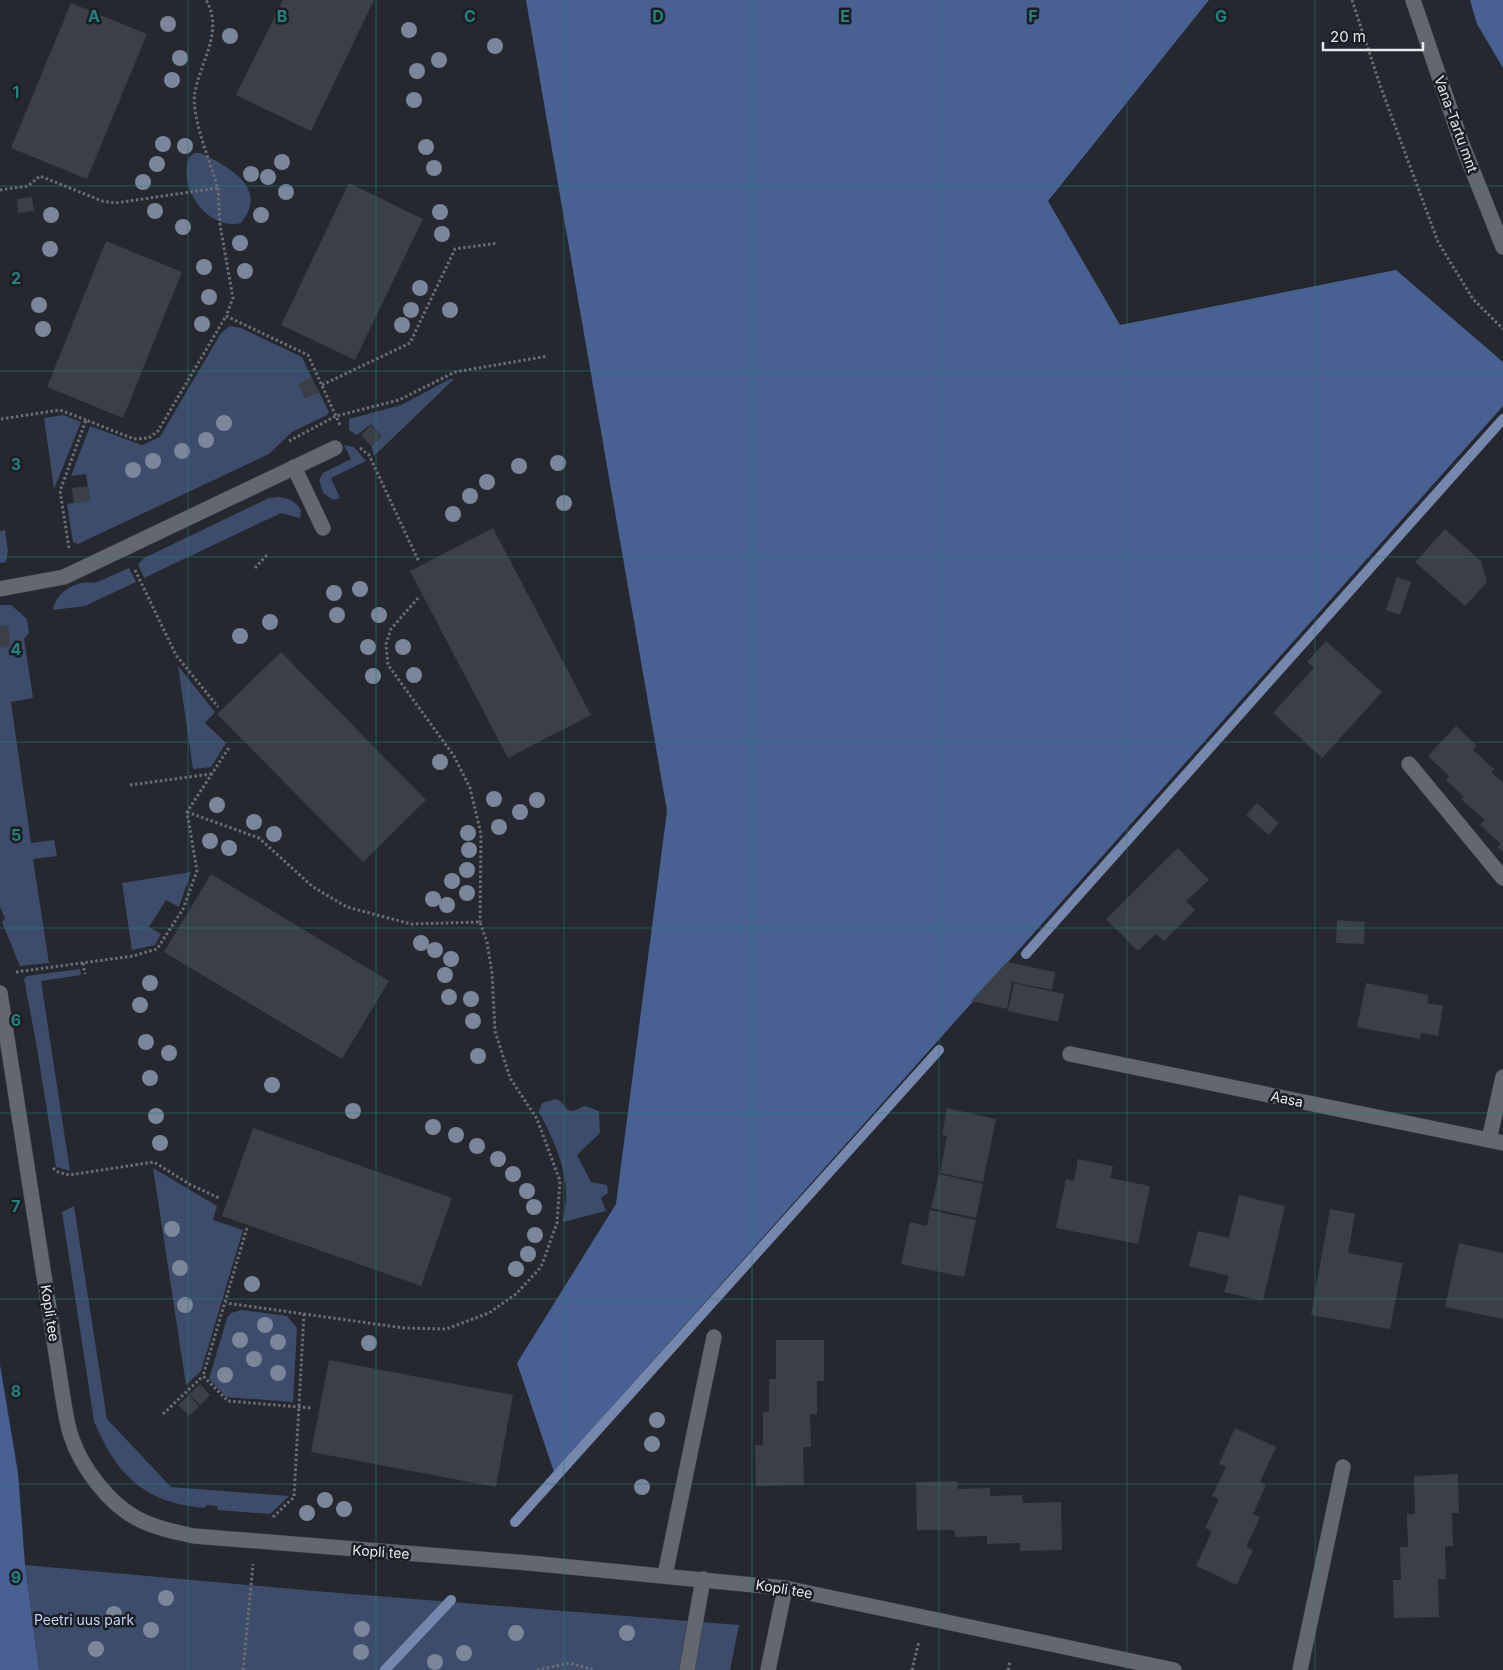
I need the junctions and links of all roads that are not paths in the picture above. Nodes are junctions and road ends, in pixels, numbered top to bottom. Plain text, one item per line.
1 (1412, 0) edge
2 (1503, 247) edge
3 (334, 448) dead end
4 (294, 467) junction
5 (323, 528) dead end
6 (0, 589) edge
7 (1409, 764) dead end
8 (1503, 878) edge
9 (0, 993) edge
10 (1070, 1054) dead end
11 (1503, 1076) edge
12 (1496, 1142) edge
13 (714, 1337) dead end
14 (1343, 1467) dead end
15 (665, 1575) junction
16 (703, 1579) junction
17 (785, 1588) junction
18 (687, 1670) edge
19 (768, 1670) edge
20 (1174, 1670) edge
21 (1300, 1670) edge

1 - 2 street, Vana-Tartu mnt
3 - 4 street
4 - 5 street
4 - 6 street
7 - 8 street
9 - 15 street, Kopli tee
10 - 12 street, Aasa
11 - 12 street
13 - 15 street
14 - 21 street
15 - 16 street, Kopli tee
16 - 17 street, Kopli tee
16 - 18 street
17 - 19 street
17 - 20 street, Kopli tee

